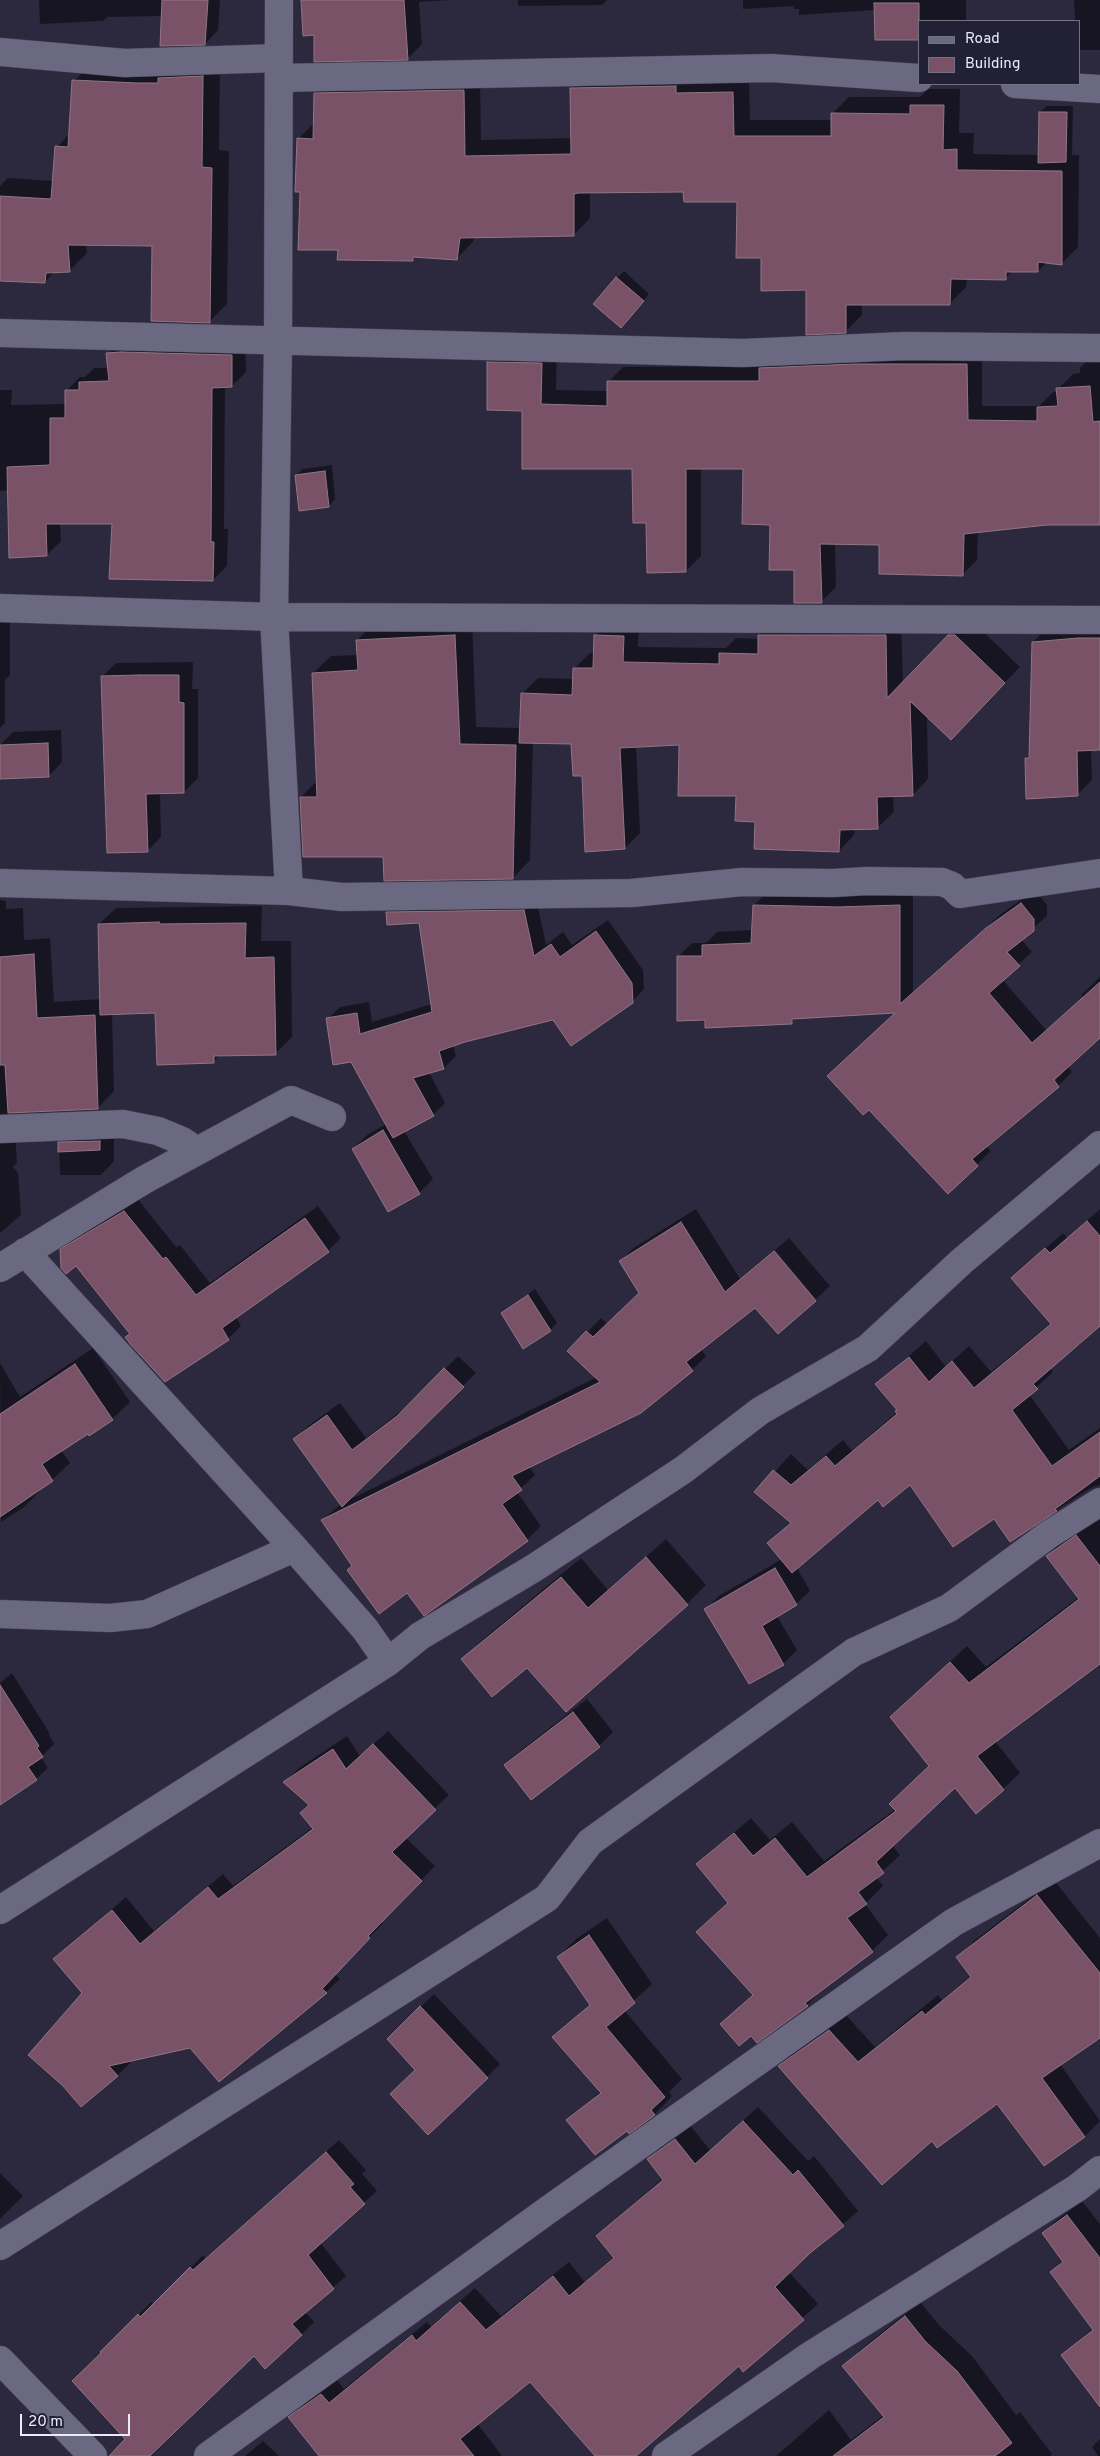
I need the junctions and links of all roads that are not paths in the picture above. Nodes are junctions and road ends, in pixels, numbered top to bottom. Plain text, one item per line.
1 (280, 0) edge
2 (0, 52) edge
3 (279, 68) junction
4 (918, 78) edge
5 (1032, 85) edge
6 (1100, 89) edge
7 (0, 333) edge
8 (278, 341) junction
9 (1100, 348) edge
10 (0, 608) edge
11 (274, 617) junction
12 (1100, 620) edge
13 (1100, 872) edge
14 (0, 884) edge
15 (289, 891) junction
16 (332, 1117) dead end
17 (0, 1129) edge
18 (1100, 1145) edge
19 (197, 1151) junction
20 (25, 1252) junction
21 (0, 1268) edge
22 (1100, 1502) edge
23 (294, 1548) junction
24 (0, 1614) edge
25 (388, 1662) junction
26 (1100, 1843) edge
27 (0, 1910) edge
28 (1100, 2170) edge
29 (0, 2246) edge
30 (0, 2360) edge
31 (93, 2456) edge
32 (208, 2456) edge
33 (666, 2456) edge

1 - 3 street
2 - 3 street
3 - 4 street
3 - 8 street
5 - 6 street
7 - 8 street
8 - 9 street
8 - 11 street
10 - 11 street
11 - 12 street
11 - 15 street
13 - 15 street
14 - 15 street
16 - 19 street
17 - 19 street
18 - 25 street
19 - 20 street
20 - 21 street
20 - 23 street
22 - 29 street
23 - 24 street
23 - 25 street
25 - 27 street
26 - 32 street
28 - 33 street
30 - 31 street

